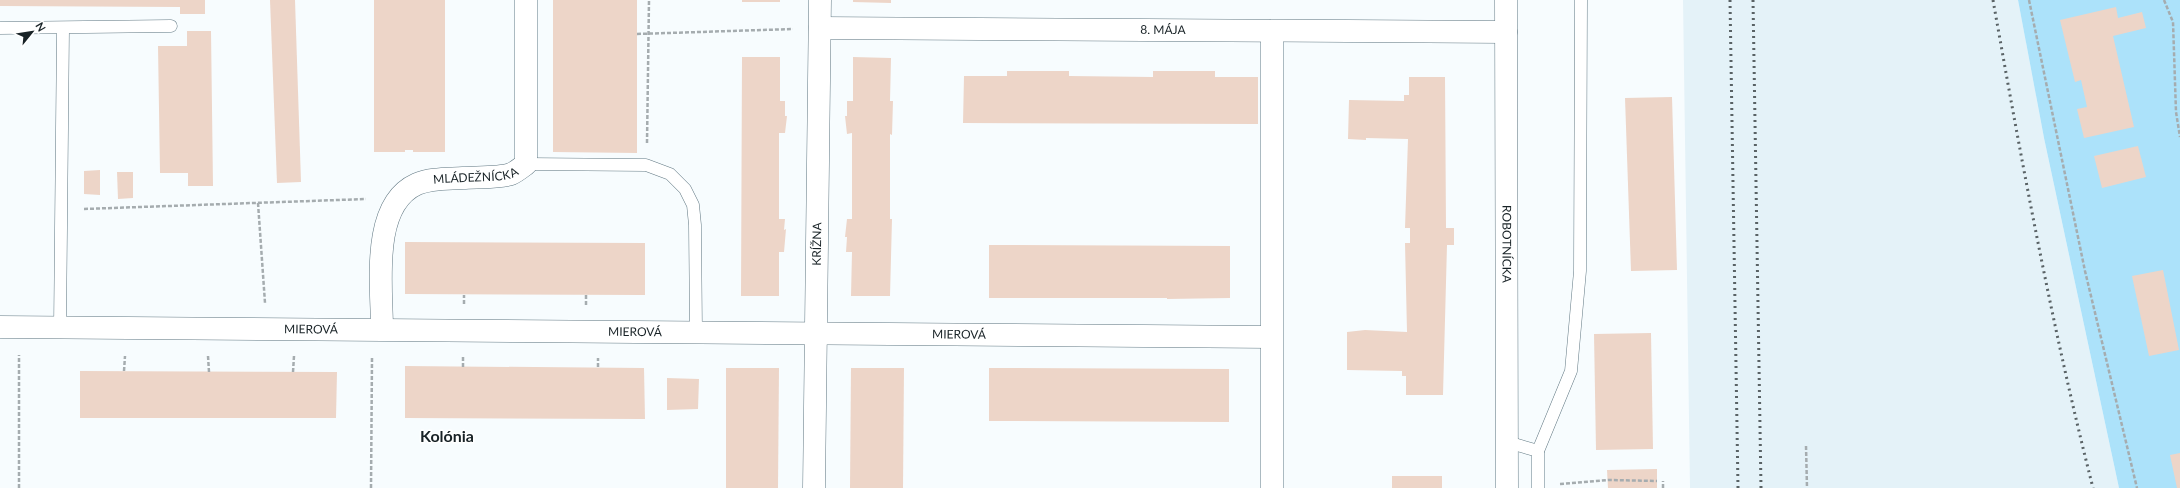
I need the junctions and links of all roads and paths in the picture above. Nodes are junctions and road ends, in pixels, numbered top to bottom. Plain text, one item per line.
1 (526, 0) edge
2 (649, 0) edge
3 (820, 0) edge
4 (1506, 0) edge
5 (1581, 0) edge
6 (2029, 0) edge
7 (2164, 0) edge
8 (171, 26) dead end
9 (0, 28) edge
10 (820, 28) junction
11 (63, 29) junction
12 (1272, 31) junction
13 (1506, 32) junction
14 (649, 33) junction
15 (637, 34) dead end
16 (2180, 137) edge
17 (526, 164) junction
18 (646, 165) junction
19 (258, 203) junction
20 (393, 205) junction
21 (61, 210) junction
22 (9, 327) edge
23 (60, 328) junction
24 (267, 329) junction
25 (377, 329) junction
26 (696, 332) junction
27 (817, 333) junction
28 (1271, 337) junction
29 (1507, 442) junction
30 (1806, 446) dead end
31 (1538, 451) junction
32 (1657, 481) dead end
33 (1663, 481) dead end
34 (1559, 484) dead end
35 (19, 488) edge
36 (370, 488) edge
37 (814, 488) edge
38 (1272, 488) edge
39 (1507, 488) edge
40 (1538, 488) edge
41 (1662, 488) edge
42 (1807, 488) edge
43 (2137, 488) edge

1 - 17 street, MLÁDEŽNÍCKA
2 - 14 path
3 - 10 street, KRÍŽNA
4 - 13 street, ROBOTNÍCKA
5 - 31 lane
6 - 43 path
7 - 16 path
8 - 11 lane
9 - 11 lane
10 - 12 street, 8. MÁJA
10 - 14 path
10 - 27 street, KRÍŽNA
11 - 21 lane
12 - 13 street, 8. MÁJA
12 - 28 street
13 - 29 street, ROBOTNÍCKA
14 - 15 path
14 - 18 path
17 - 18 lane
17 - 20 street, MLÁDEŽNÍCKA
18 - 26 lane
19 - 20 path
19 - 21 path
19 - 24 path
20 - 25 street, MLÁDEŽNÍCKA
21 - 23 lane
22 - 23 street, MIEROVÁ
22 - 35 path
23 - 24 street, MIEROVÁ
24 - 25 street, MIEROVÁ
25 - 26 street, MIEROVÁ
25 - 36 path
26 - 27 street, MIEROVÁ
27 - 28 street, MIEROVÁ
27 - 37 street, KRÍŽNA
28 - 38 street
29 - 31 lane
29 - 39 street, ROBOTNÍCKA
30 - 42 path
31 - 40 lane
32 - 34 path
33 - 41 path

